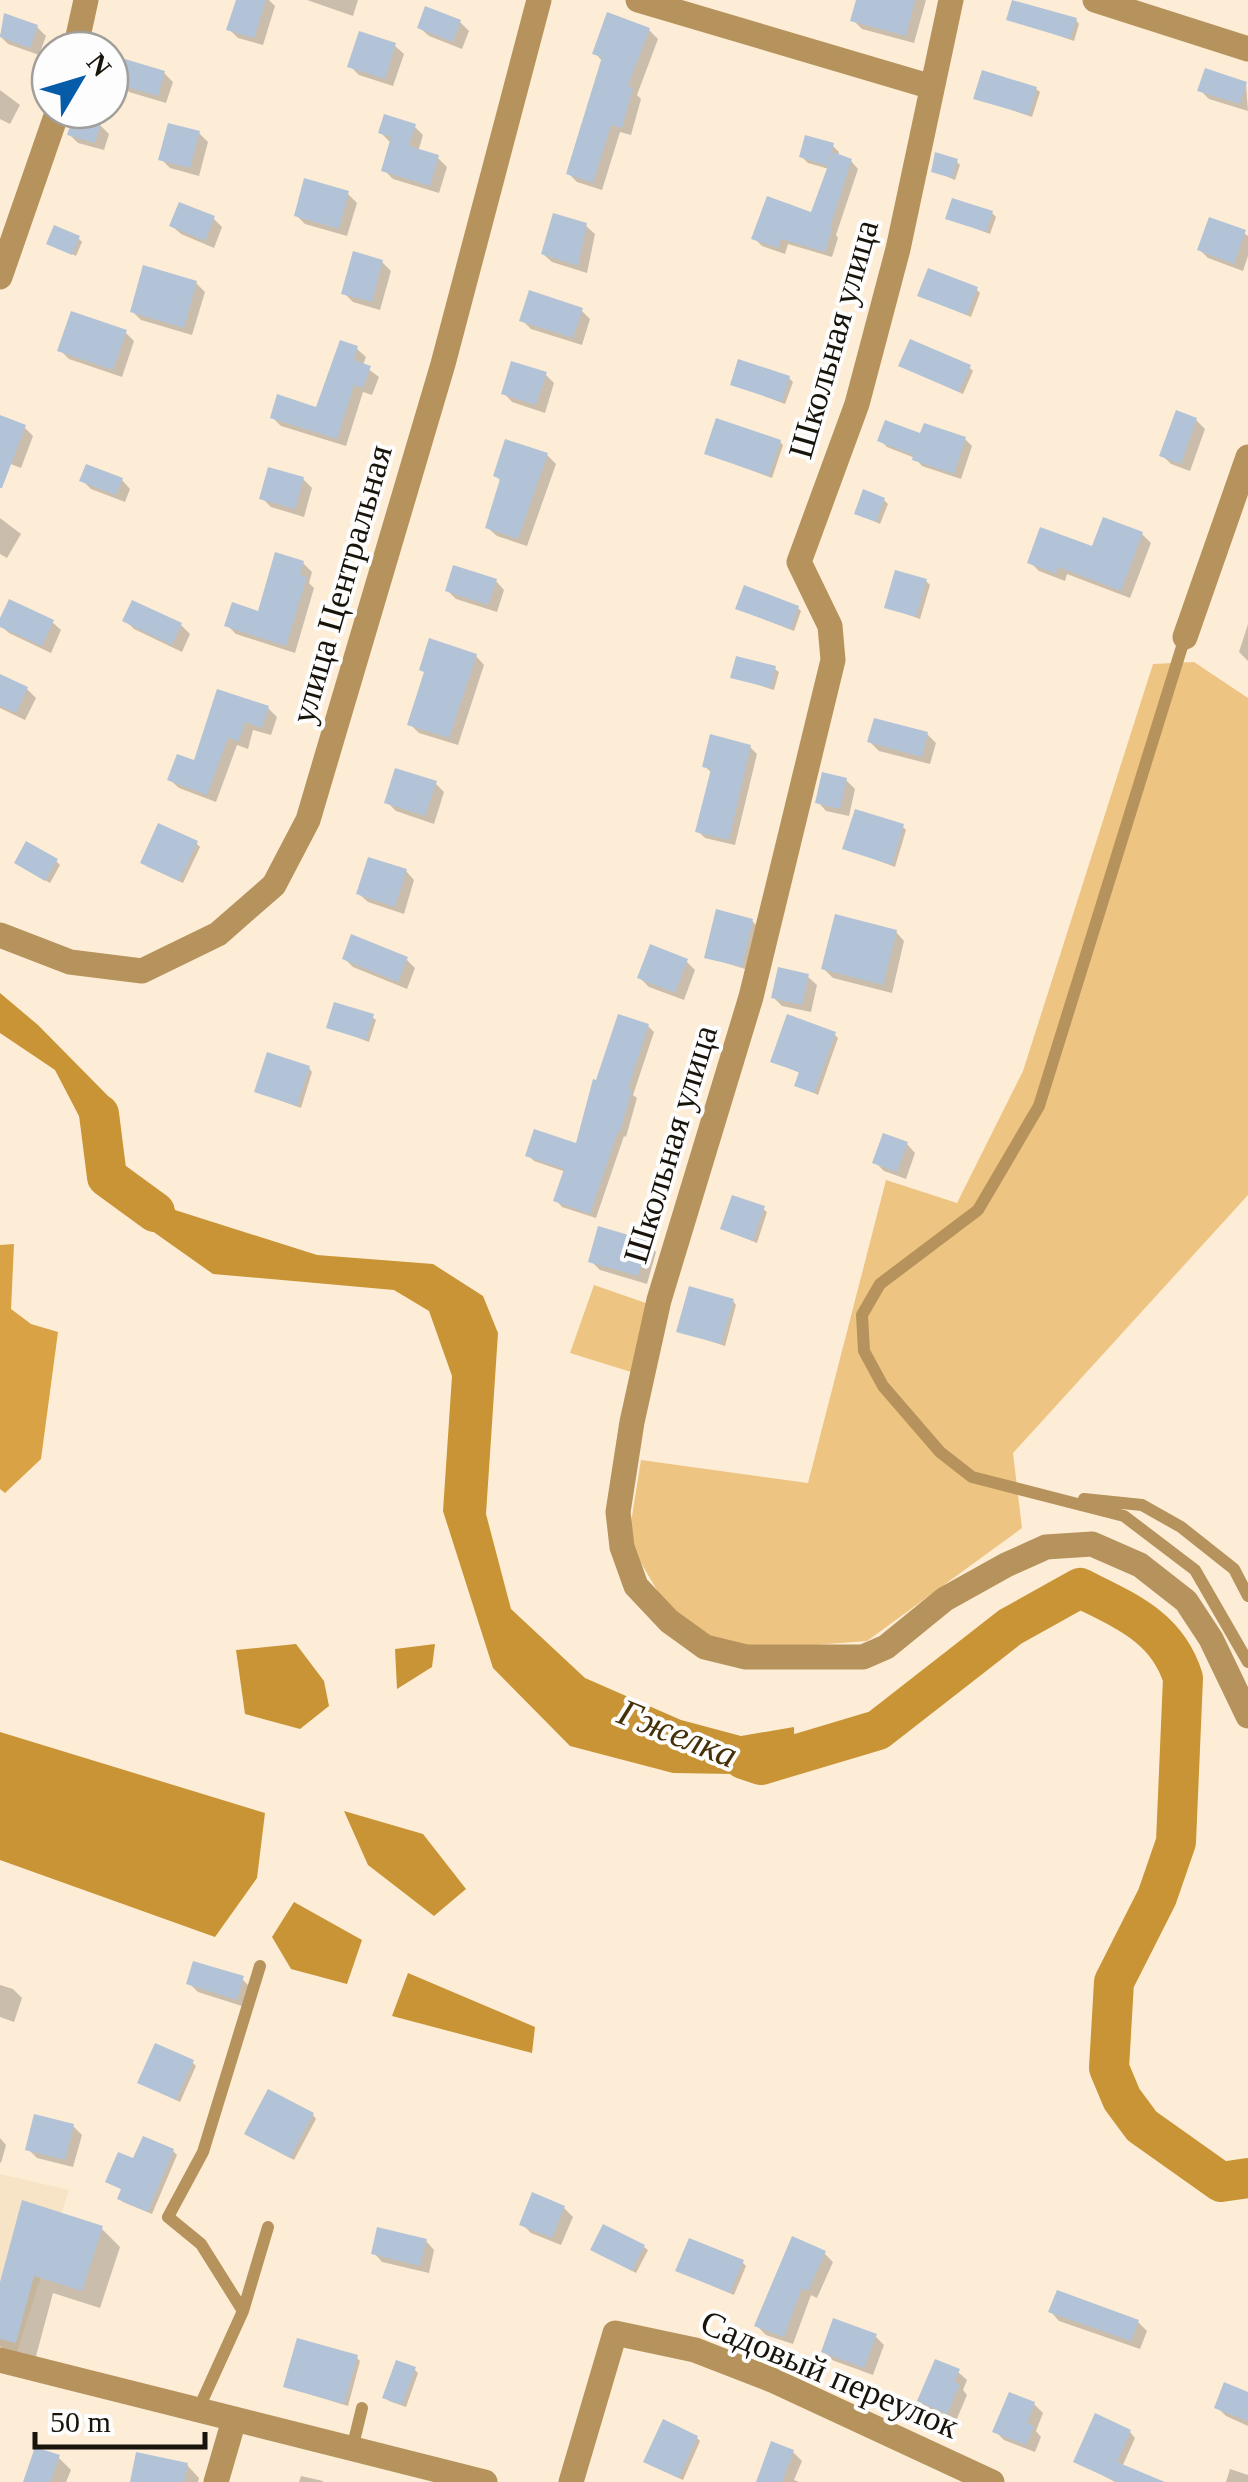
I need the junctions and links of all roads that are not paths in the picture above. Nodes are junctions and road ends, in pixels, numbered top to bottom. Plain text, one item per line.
1 (86, 0) edge
2 (539, 0) edge
3 (638, 0) edge
4 (951, 0) edge
5 (1096, 0) edge
6 (79, 30) edge
7 (1248, 49) edge
8 (932, 86) junction
9 (51, 130) edge
10 (0, 277) edge
11 (1248, 457) edge
12 (1185, 637) joint
13 (0, 935) edge
14 (1037, 1494) junction
15 (1246, 1588) edge
16 (1248, 1662) edge
17 (1248, 1716) edge
18 (260, 1966) dead end
19 (268, 2227) dead end
20 (243, 2312) junction
21 (0, 2360) edge
22 (362, 2408) dead end
23 (198, 2410) junction
24 (234, 2420) junction
25 (352, 2450) junction
26 (216, 2482) edge
27 (485, 2482) edge
28 (571, 2482) edge
29 (992, 2482) edge

1 - 6 street
2 - 13 street, улица Центральная
3 - 8 street
4 - 8 street, Школьная улица
5 - 7 street
8 - 17 street, Школьная улица
9 - 10 street
11 - 12 street
12 - 14 lane
14 - 15 lane
14 - 16 lane
18 - 20 lane
19 - 20 lane
20 - 23 lane
21 - 23 street
22 - 25 lane
23 - 24 street
24 - 25 street
24 - 26 street
25 - 27 street
28 - 29 street, Садовый переулок

